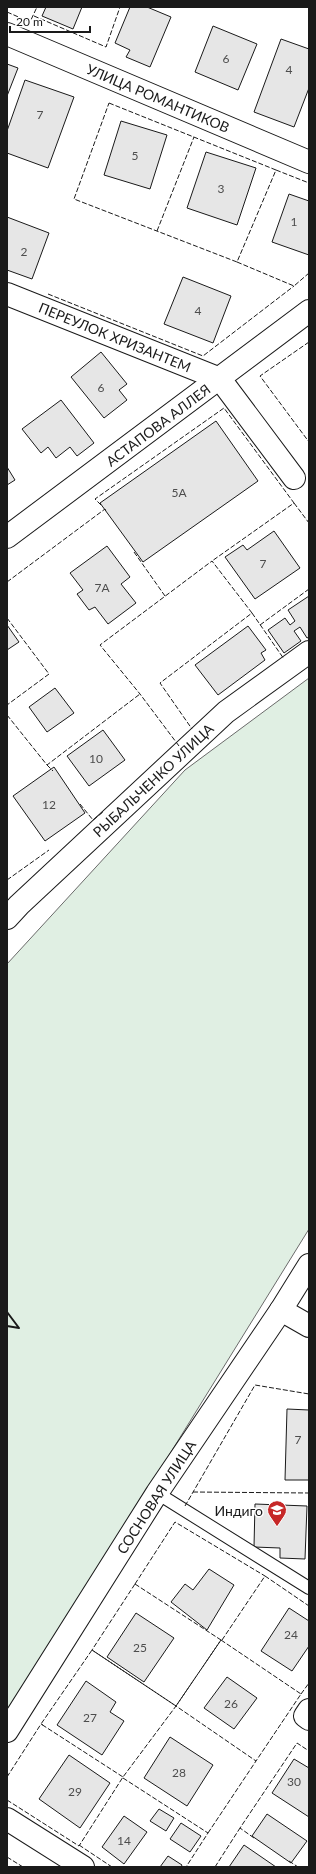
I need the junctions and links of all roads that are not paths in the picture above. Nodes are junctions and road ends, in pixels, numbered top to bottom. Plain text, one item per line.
1 (7, 34) edge
2 (309, 162) edge
3 (7, 294) edge
4 (309, 311) edge
5 (220, 379) junction
6 (294, 478) dead end
7 (7, 537) edge
8 (309, 652) edge
9 (7, 918) edge
10 (309, 1265) edge
11 (281, 1310) junction
12 (309, 1326) edge
13 (157, 1493) junction
14 (309, 1588) edge
15 (309, 1710) edge
16 (309, 1719) edge
17 (7, 1731) edge
18 (7, 1819) edge
19 (83, 1867) edge

1 - 2 street, УЛИЦА РОМАНТИКОВ
3 - 5 street, ПЕРЕУЛОК ХРИЗАНТЕМ
4 - 5 street, АСТАПОВА АЛЛЕЯ
5 - 6 street
5 - 7 street, АСТАПОВА АЛЛЕЯ
8 - 9 street, РЫБАЛЬЧЕНКО УЛИЦА
10 - 11 street, СОСНОВАЯ УЛИЦА
11 - 12 street
11 - 13 street, СОСНОВАЯ УЛИЦА
13 - 14 lane
13 - 17 street, СОСНОВАЯ УЛИЦА
15 - 16 street
18 - 19 street

